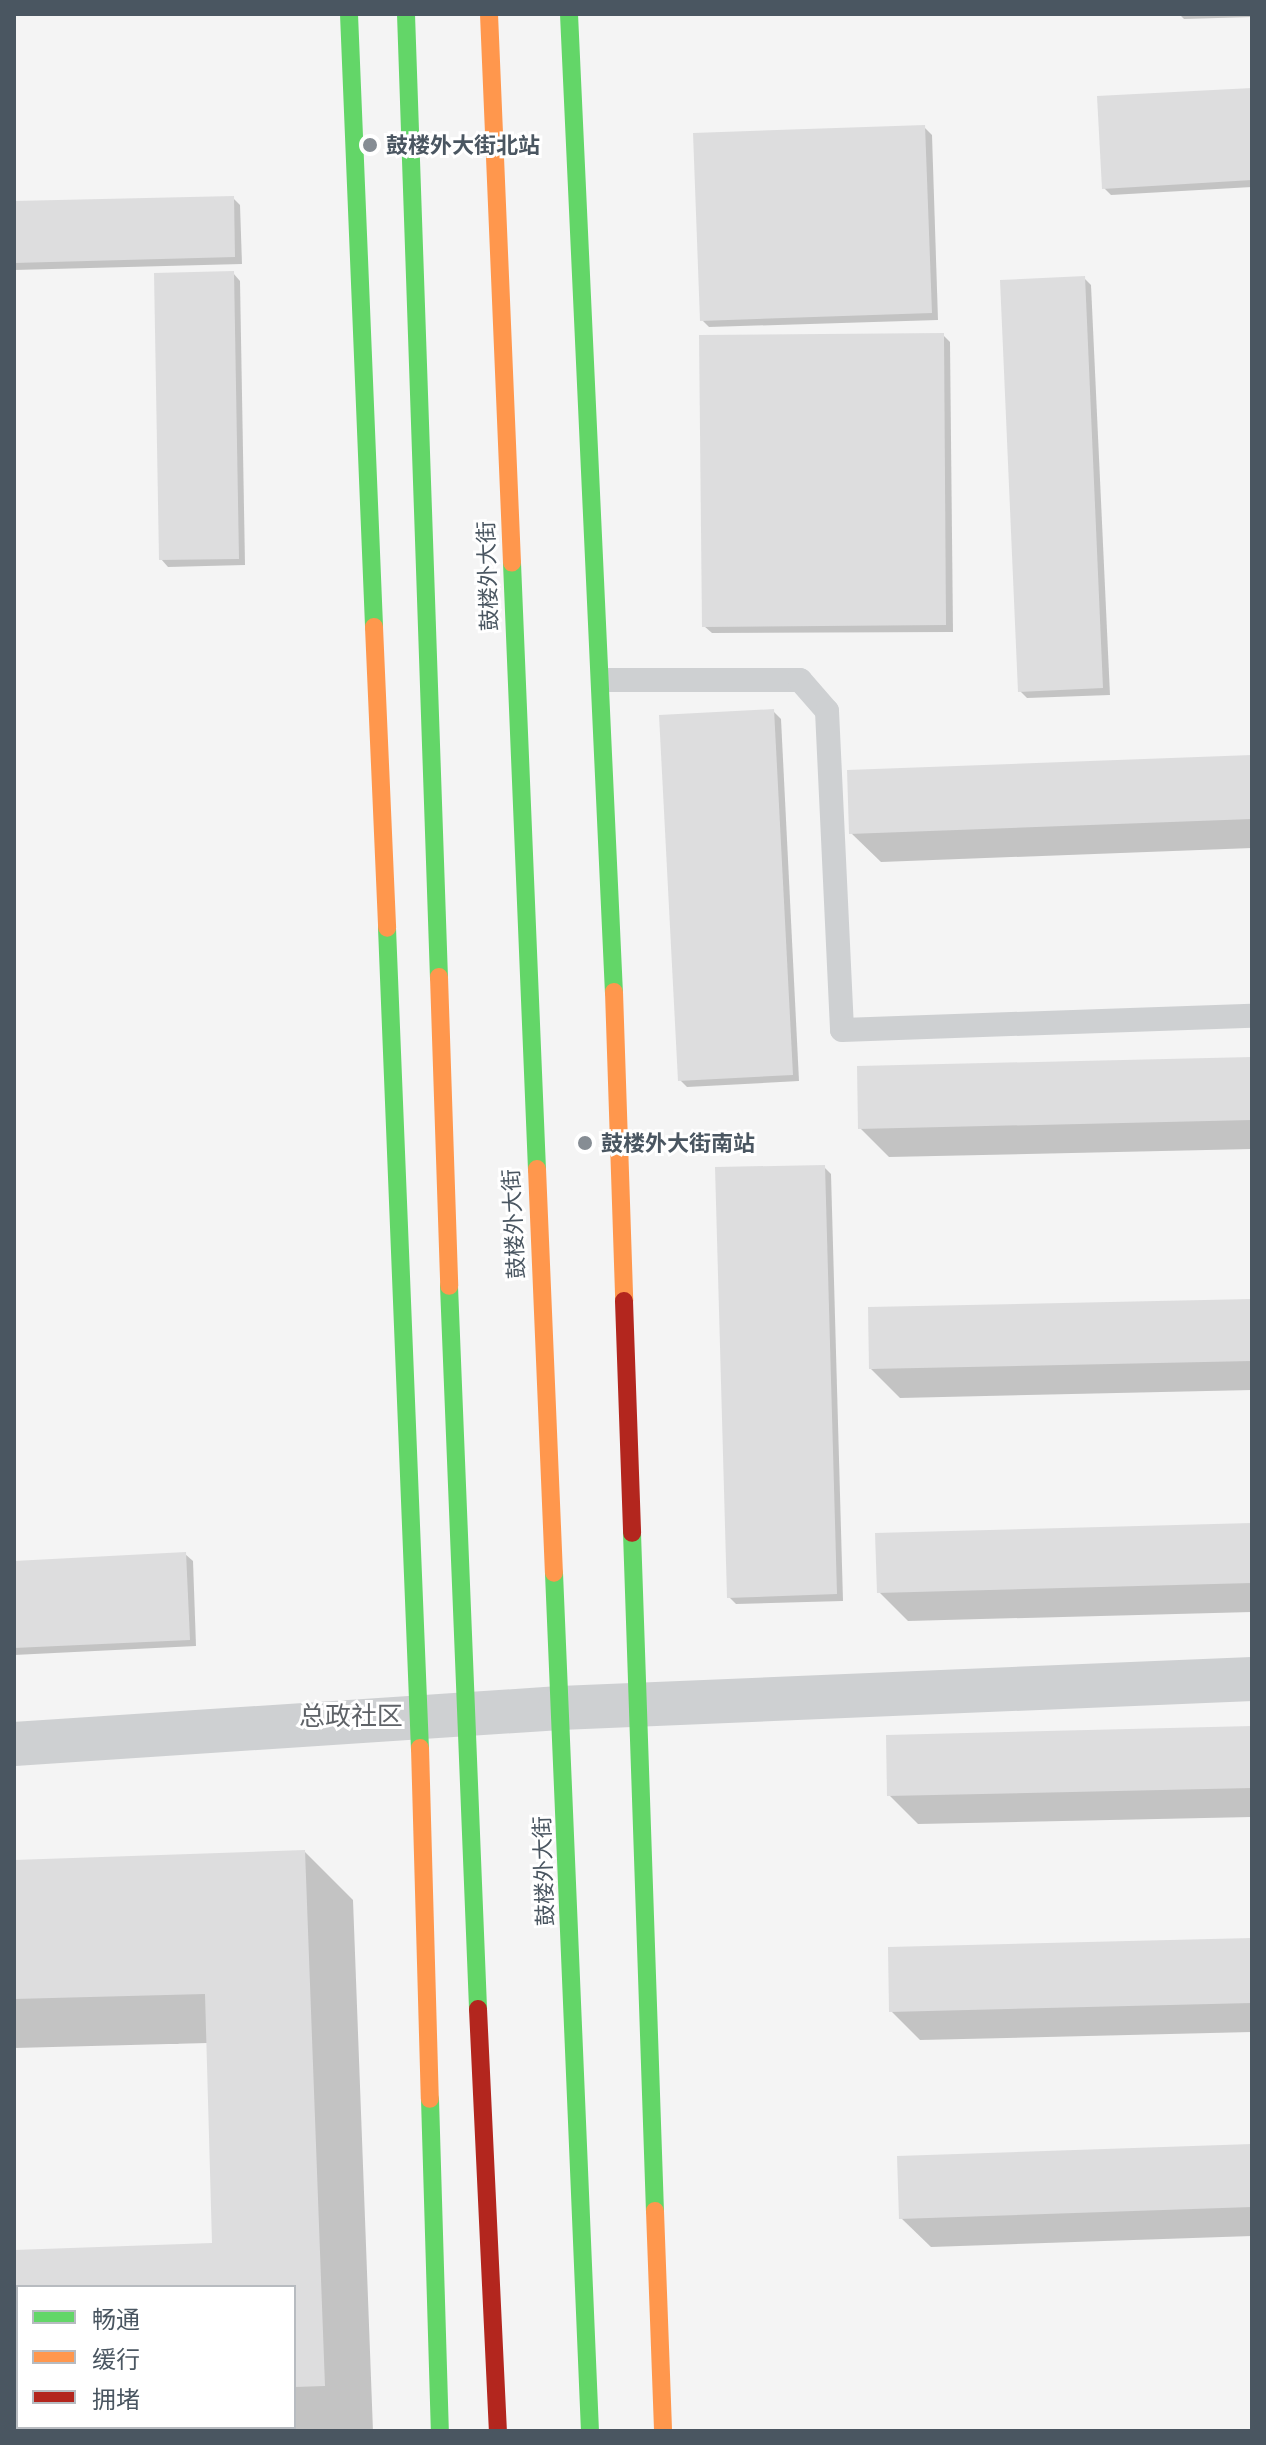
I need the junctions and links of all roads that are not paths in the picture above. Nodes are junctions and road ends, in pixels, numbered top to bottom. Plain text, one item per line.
1 (349, 14) edge
2 (406, 14) edge
3 (489, 14) edge
4 (569, 14) edge
5 (603, 680) junction
6 (1252, 1016) edge
7 (1252, 1679) edge
8 (636, 1705) junction
9 (560, 1708) junction
10 (464, 1714) junction
11 (419, 1716) junction
12 (14, 1744) edge
13 (440, 2431) edge
14 (498, 2431) edge
15 (590, 2431) edge
16 (663, 2431) edge

1 - 11 main road
2 - 10 main road
3 - 9 main road, 鼓楼外大街
4 - 5 main road
5 - 6 lane
5 - 8 main road
7 - 8 street
8 - 9 street
8 - 16 main road
9 - 10 street
9 - 15 main road, 鼓楼外大街
10 - 11 street
10 - 14 main road
11 - 12 street
11 - 13 main road

